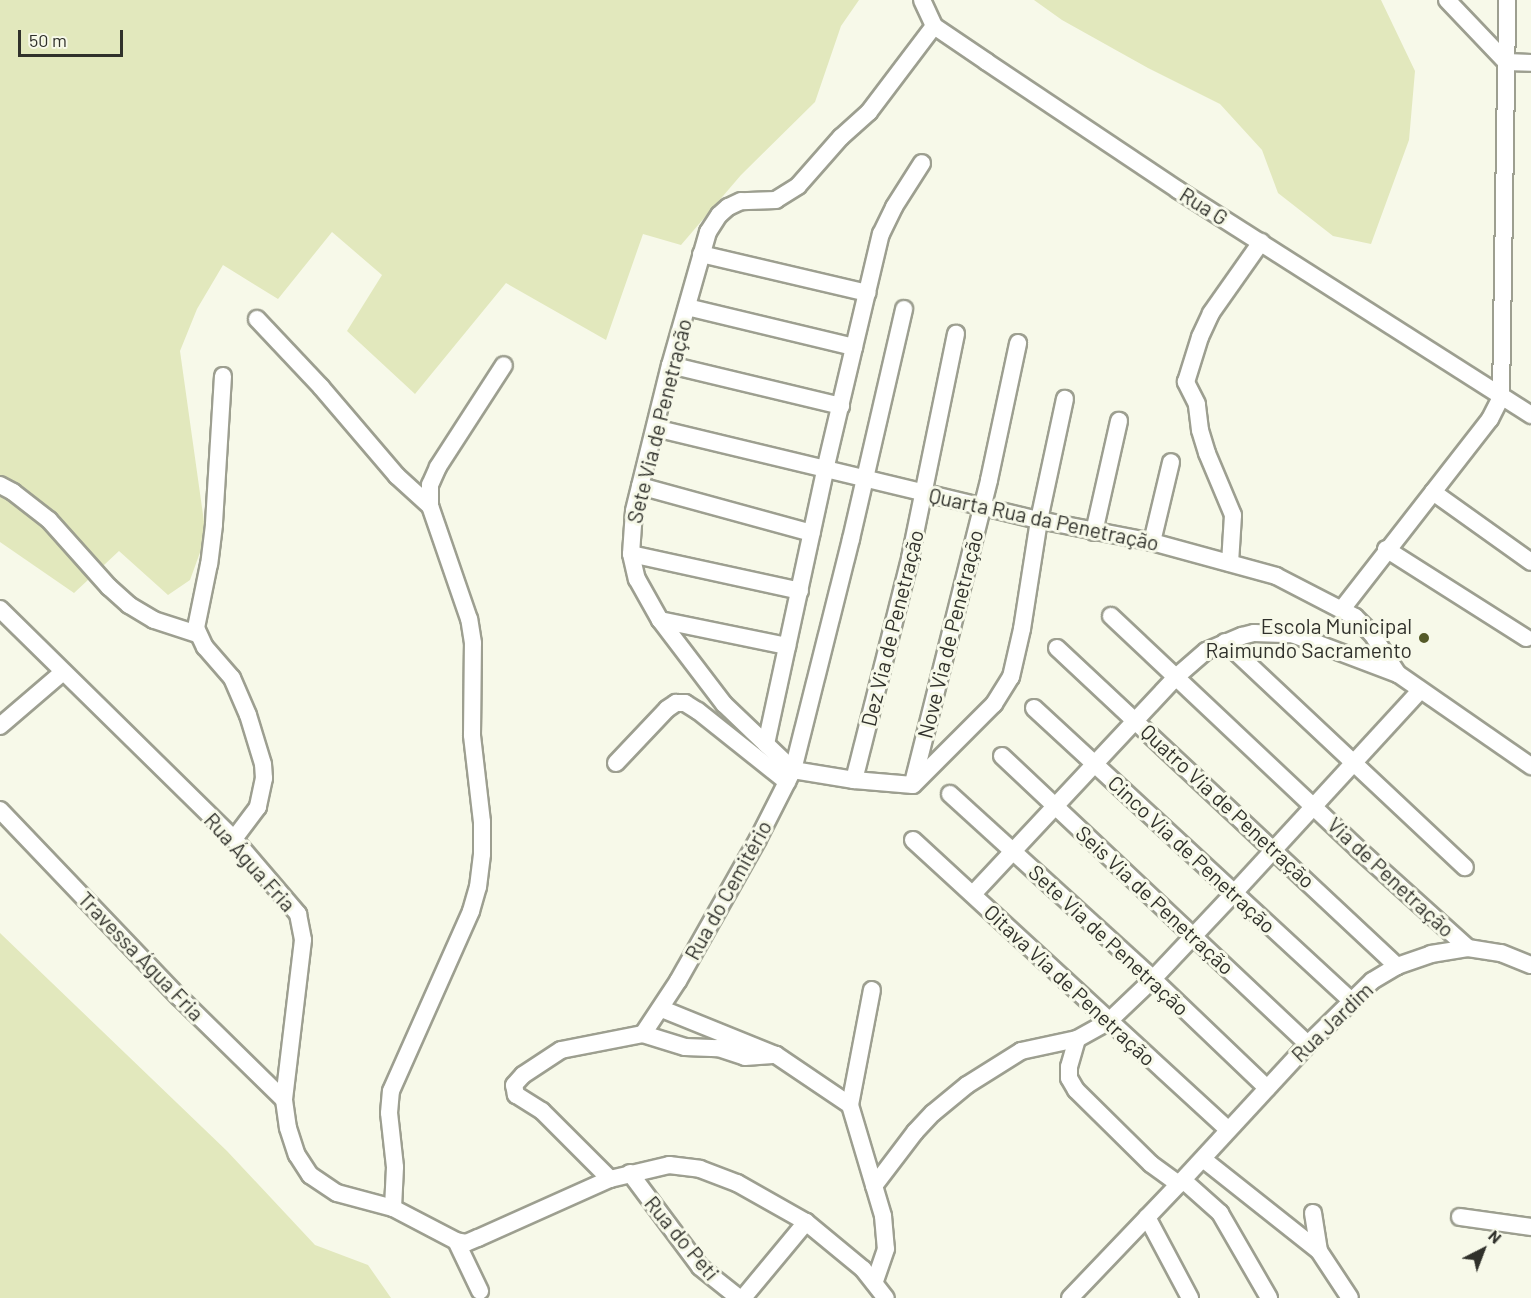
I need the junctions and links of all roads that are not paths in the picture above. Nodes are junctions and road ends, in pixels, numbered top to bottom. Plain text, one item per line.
1 (922, 0) edge
2 (1448, 0) edge
3 (1507, 0) edge
4 (934, 26) junction
5 (1506, 62) junction
6 (1531, 63) edge
7 (922, 163) dead end
8 (1261, 242) junction
9 (701, 254) junction
10 (867, 293) junction
11 (687, 307) junction
12 (904, 309) dead end
13 (257, 319) dead end
14 (956, 334) dead end
15 (1018, 344) dead end
16 (854, 347) junction
17 (670, 364) junction
18 (504, 365) dead end
19 (223, 376) dead end
20 (1501, 397) junction
21 (1065, 399) dead end
22 (841, 406) junction
23 (1531, 415) edge
24 (1119, 421) dead end
25 (655, 428) junction
26 (1171, 462) dead end
27 (825, 470) junction
28 (866, 478) junction
29 (0, 485) edge
30 (640, 486) junction
31 (1433, 492) junction
32 (924, 493) junction
33 (430, 506) junction
34 (981, 506) junction
35 (1039, 520) junction
36 (812, 532) junction
37 (1094, 532) junction
38 (1152, 542) junction
39 (1386, 549) junction
40 (631, 554) junction
41 (1531, 562) edge
42 (1230, 563) junction
43 (800, 591) junction
44 (0, 609) edge
45 (1342, 609) junction
46 (1111, 616) dead end
47 (660, 620) junction
48 (197, 634) junction
49 (1526, 638) dead end
50 (1225, 642) junction
51 (787, 646) junction
52 (1057, 648) dead end
53 (63, 672) junction
54 (1398, 674) junction
55 (1176, 677) junction
56 (1420, 691) junction
57 (1034, 708) dead end
58 (1136, 720) junction
59 (0, 726) edge
60 (766, 744) junction
61 (1002, 756) dead end
62 (1353, 762) junction
63 (616, 763) dead end
64 (1094, 764) junction
65 (1531, 766) edge
66 (790, 776) junction
67 (854, 780) junction
68 (913, 785) junction
69 (950, 794) dead end
70 (1054, 806) junction
71 (1314, 806) junction
72 (0, 810) edge
73 (234, 839) junction
74 (913, 840) dead end
75 (1273, 848) junction
76 (1013, 850) junction
77 (1465, 867) dead end
78 (1234, 893) junction
79 (973, 894) junction
80 (1193, 936) junction
81 (1468, 948) junction
82 (1531, 965) edge
83 (1397, 966) junction
84 (1154, 979) junction
85 (872, 990) dead end
86 (1350, 1000) junction
87 (662, 1009) junction
88 (1108, 1022) junction
89 (643, 1034) junction
90 (1077, 1039) junction
91 (1308, 1044) junction
92 (776, 1055) junction
93 (1267, 1088) junction
94 (284, 1100) junction
95 (850, 1105) junction
96 (1228, 1130) junction
97 (1203, 1159) junction
98 (630, 1173) junction
99 (610, 1179) junction
100 (1181, 1182) junction
101 (874, 1186) junction
102 (393, 1208) junction
103 (1313, 1213) dead end
104 (1147, 1217) junction
105 (1460, 1217) dead end
106 (806, 1222) junction
107 (1531, 1227) edge
108 (456, 1241) junction
109 (1318, 1251) junction
110 (875, 1281) junction
111 (480, 1292) dead end
112 (741, 1298) edge
113 (886, 1298) edge
114 (1070, 1298) edge
115 (1191, 1298) edge
116 (1269, 1298) edge
117 (1350, 1298) edge

1 - 4 street
2 - 5 street
3 - 5 street
4 - 8 street, Rua G
4 - 9 street, Sete Via de Penetração
5 - 6 street
5 - 20 street
7 - 10 street
8 - 20 street, Rua G
8 - 42 street
9 - 10 street
9 - 11 street, Sete Via de Penetração
10 - 16 street
11 - 16 street
11 - 17 street, Sete Via de Penetração
12 - 28 street, Rua do Cemitério
13 - 33 street
14 - 32 street, Dez Via de Penetração
15 - 34 street, Nove Via de Penetração
16 - 22 street
17 - 22 street
17 - 25 street, Sete Via de Penetração
18 - 33 street
19 - 48 street
20 - 23 street, Rua G
20 - 31 street
21 - 35 street
22 - 27 street
24 - 37 street
25 - 27 street, Quarta Rua da Penetração
25 - 30 street, Sete Via de Penetração
26 - 38 street
27 - 28 street, Quarta Rua da Penetração
27 - 36 street
28 - 32 street, Quarta Rua da Penetração
28 - 66 street, Rua do Cemitério
29 - 48 street
30 - 36 street
30 - 40 street, Sete Via de Penetração
31 - 39 street
31 - 41 street
32 - 34 street, Quarta Rua da Penetração
32 - 67 street, Dez Via de Penetração
33 - 102 street
34 - 35 street, Quarta Rua da Penetração
34 - 68 street, Nove Via de Penetração
35 - 37 street, Quarta Rua da Penetração
35 - 68 street
36 - 43 street
37 - 38 street, Quarta Rua da Penetração
38 - 42 street, Quarta Rua da Penetração
39 - 45 street
39 - 49 street
40 - 43 street
40 - 47 street, Sete Via de Penetração
42 - 45 street, Quarta Rua da Penetração
43 - 51 street
44 - 53 street, Rua Água Fria
45 - 54 street, Quarta Rua da Penetração
46 - 55 street, Via de Penetração
47 - 51 street
47 - 60 street, Sete Via de Penetração
48 - 73 street
50 - 54 street
50 - 55 street
50 - 62 street
51 - 60 street
52 - 58 street, Quatro Via de Penetração
53 - 59 street
53 - 73 street, Rua Água Fria
54 - 56 street
55 - 58 street
55 - 71 street, Via de Penetração
56 - 62 street, Via de Penetração
56 - 65 street
57 - 64 street, Cinco Via de Penetração
58 - 64 street
58 - 75 street, Quatro Via de Penetração
60 - 66 street, Sete Via de Penetração
61 - 70 street, Seis Via de Penetração
62 - 71 street, Via de Penetração
62 - 77 street
63 - 66 street
64 - 70 street
64 - 78 street, Cinco Via de Penetração
66 - 67 street
66 - 87 street, Rua do Cemitério
67 - 68 street
69 - 76 street, Sete Via de Penetração
70 - 76 street
70 - 80 street, Seis Via de Penetração
71 - 75 street, Via de Penetração
71 - 81 street, Via de Penetração
72 - 94 street, Travessa Água Fria
73 - 94 street, Rua Água Fria
74 - 79 street, Oitava Via de Penetração
75 - 78 street, Via de Penetração
75 - 83 street, Quatro Via de Penetração
76 - 79 street
76 - 84 street, Sete Via de Penetração
78 - 80 street, Via de Penetração
78 - 86 street, Cinco Via de Penetração
79 - 88 street, Oitava Via de Penetração
80 - 84 street, Via de Penetração
80 - 91 street, Seis Via de Penetração
81 - 82 street, Rua Jardim
81 - 83 street, Rua Jardim
83 - 86 street, Rua Jardim
84 - 88 street, Via de Penetração
84 - 93 street, Sete Via de Penetração
85 - 95 street
86 - 91 street, Rua Jardim
87 - 89 street, Rua do Cemitério
87 - 92 street
88 - 90 street, Via de Penetração
88 - 96 street, Oitava Via de Penetração
89 - 92 street
89 - 99 street
90 - 100 street
90 - 101 street, Via de Penetração
91 - 93 street, Rua Jardim
92 - 95 street
93 - 96 street, Rua Jardim
94 - 102 street, Rua Água Fria
95 - 101 street
96 - 97 street, Rua Jardim
97 - 100 street, Rua Jardim
97 - 109 street
98 - 99 street
98 - 106 street
98 - 112 street, Rua do Peti
99 - 108 street
100 - 104 street, Rua Jardim
100 - 116 street
101 - 110 street
102 - 108 street, Rua Água Fria
103 - 109 street
104 - 114 street, Rua Jardim
104 - 115 street
105 - 107 street
106 - 110 street
106 - 112 street
108 - 111 street
109 - 117 street
110 - 113 street

